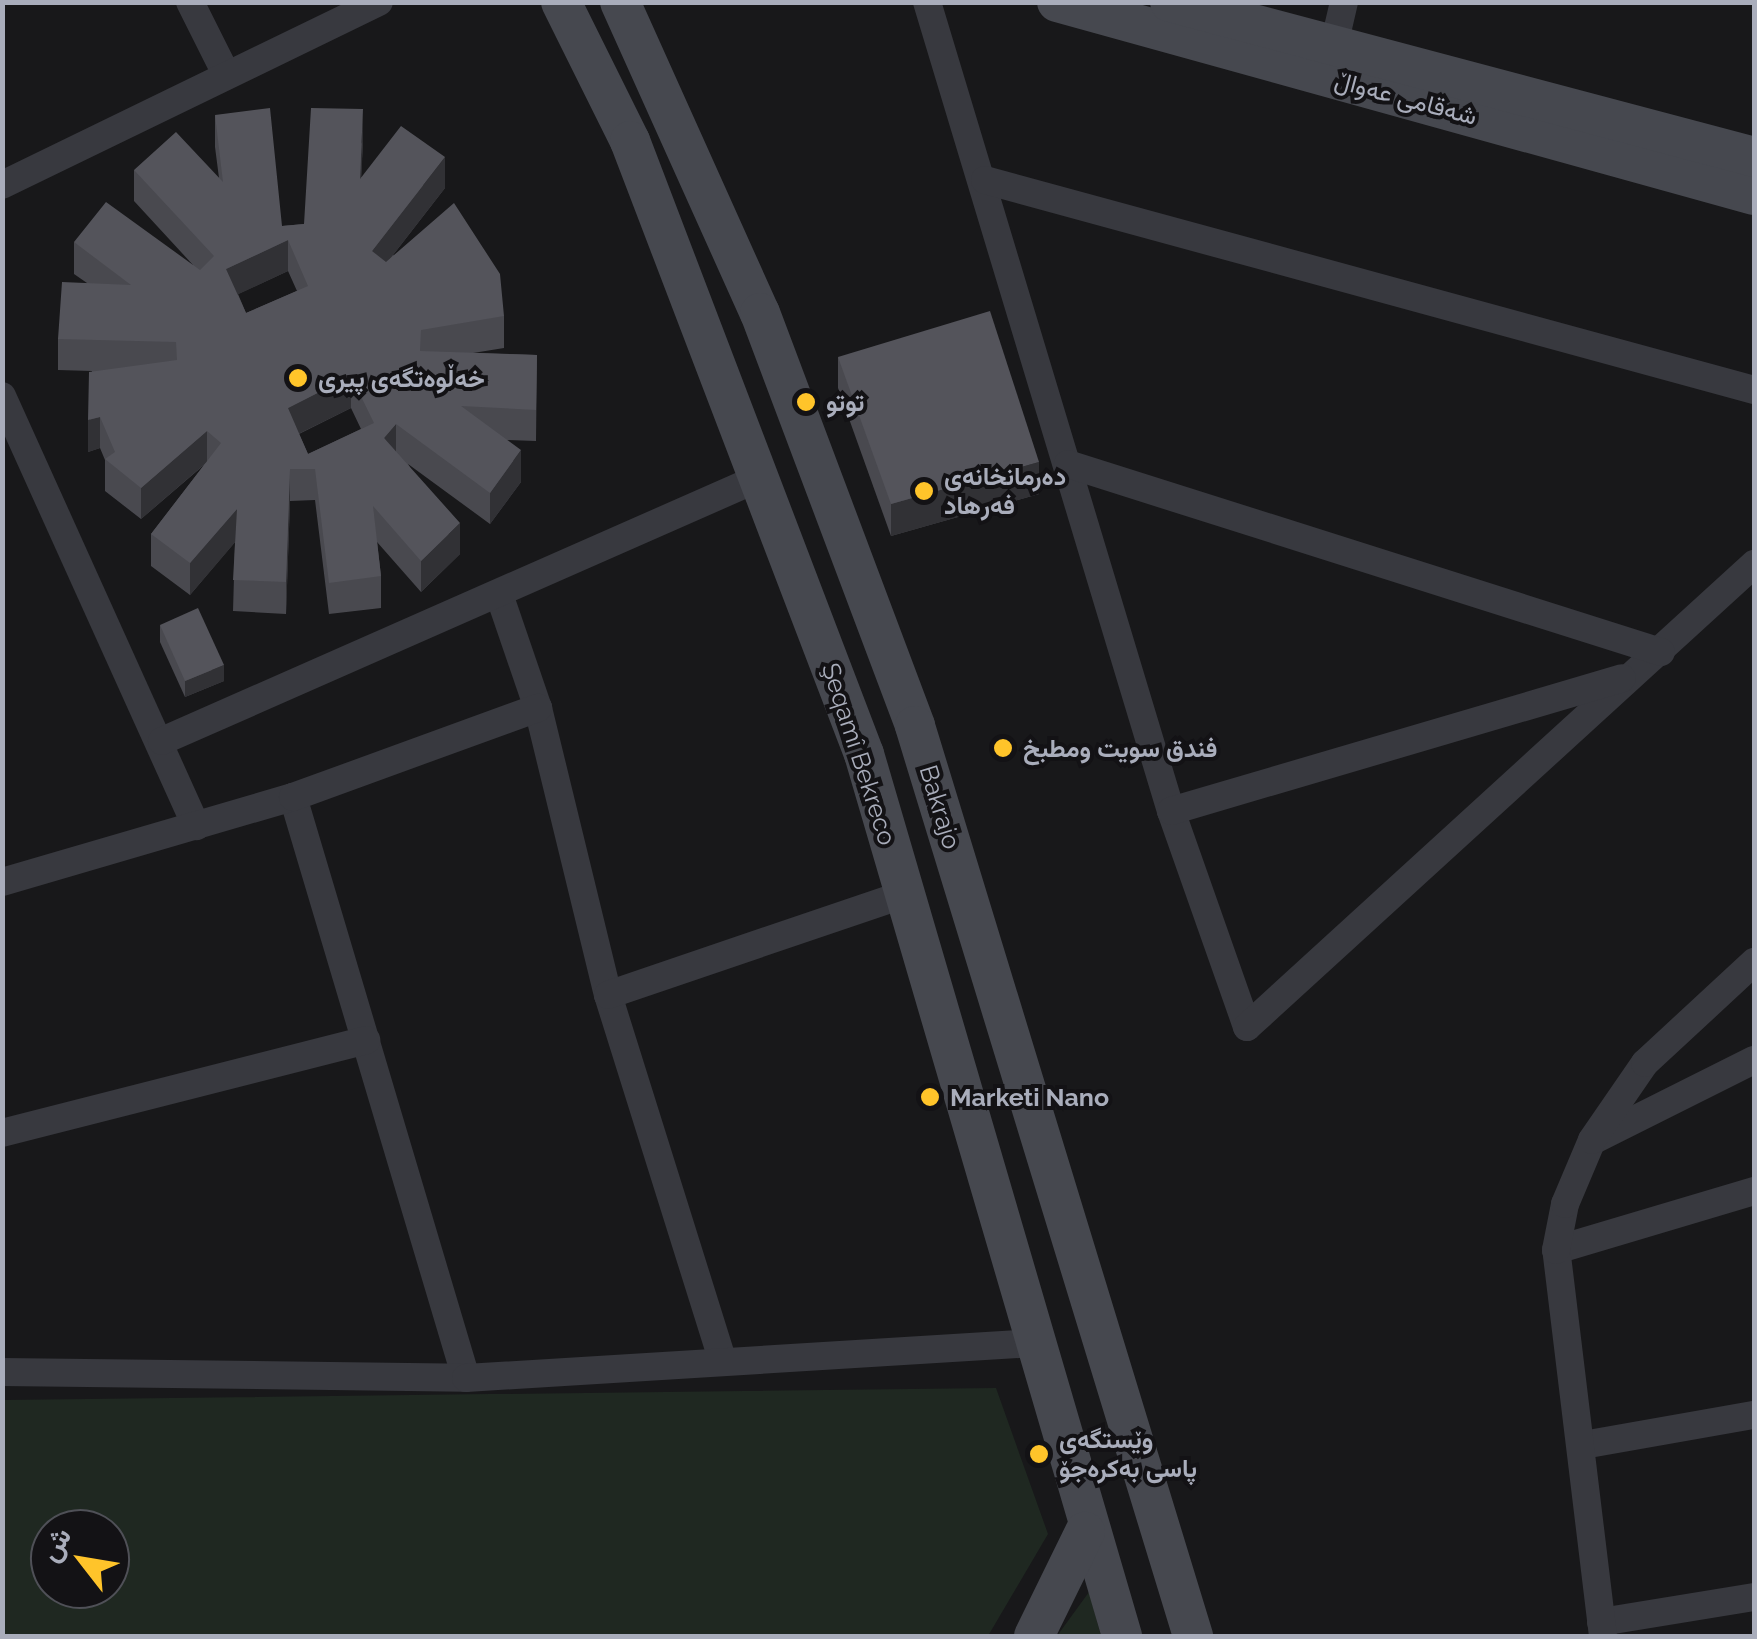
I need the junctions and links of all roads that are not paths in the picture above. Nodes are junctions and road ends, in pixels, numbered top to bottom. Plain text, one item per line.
1 (190, 2) edge
2 (379, 2) edge
3 (561, 2) edge
4 (620, 2) edge
5 (927, 2) edge
6 (1057, 2) edge
7 (1170, 2) edge
8 (1344, 2) edge
9 (641, 20) edge
10 (1334, 46) junction
11 (226, 74) junction
12 (1754, 158) edge
13 (985, 180) junction
14 (2, 185) edge
15 (1754, 195) edge
16 (1754, 390) edge
17 (2, 396) edge
18 (1068, 464) junction
19 (759, 478) junction
20 (1754, 564) edge
21 (500, 596) junction
22 (1661, 652) junction
23 (1628, 676) junction
24 (538, 708) junction
25 (162, 741) junction
26 (293, 796) junction
27 (1171, 811) junction
28 (196, 826) junction
29 (2, 882) edge
30 (904, 894) junction
31 (1754, 962) edge
32 (608, 995) junction
33 (366, 1040) junction
34 (1754, 1060) edge
35 (2, 1133) edge
36 (1592, 1140) junction
37 (1754, 1191) edge
38 (1556, 1250) junction
39 (1035, 1343) junction
40 (722, 1359) junction
41 (2, 1372) edge
42 (466, 1378) junction
43 (1754, 1415) edge
44 (1584, 1445) junction
45 (1085, 1532) junction
46 (1754, 1597) edge
47 (1602, 1629) edge
48 (1034, 1636) edge
49 (1122, 1636) edge
50 (1193, 1636) edge

1 - 11 street
2 - 11 street
3 - 19 main road, Şeqamî Bekreco
4 - 9 main road, Bakrajo
5 - 13 street
6 - 15 main road, شەقامی عەواڵ
7 - 10 main road, شەقامی عەواڵ
8 - 10 street
9 - 50 main road, Bakrajo
10 - 12 main road, شەقامی عەواڵ
11 - 14 street
13 - 16 street
13 - 18 street
17 - 25 street
18 - 22 street
18 - 27 street
19 - 21 street
19 - 30 main road, Şeqamî Bekreco
20 - 22 street
21 - 24 street
21 - 25 street
22 - 23 street
23 - 27 street
23 - 27 street
24 - 26 street
24 - 32 street
25 - 28 street
26 - 28 street
26 - 33 street
28 - 29 street
30 - 32 street
30 - 39 main road, Şeqamî Bekreco
31 - 36 street
32 - 40 street
33 - 35 street
33 - 42 street
34 - 36 street
36 - 38 street
37 - 38 street
38 - 44 street
39 - 40 street
39 - 45 main road, Şeqamî Bekreco
40 - 42 street
41 - 42 street
43 - 44 street
44 - 47 street
45 - 48 main road
45 - 49 main road, Şeqamî Bekreco
46 - 47 street

